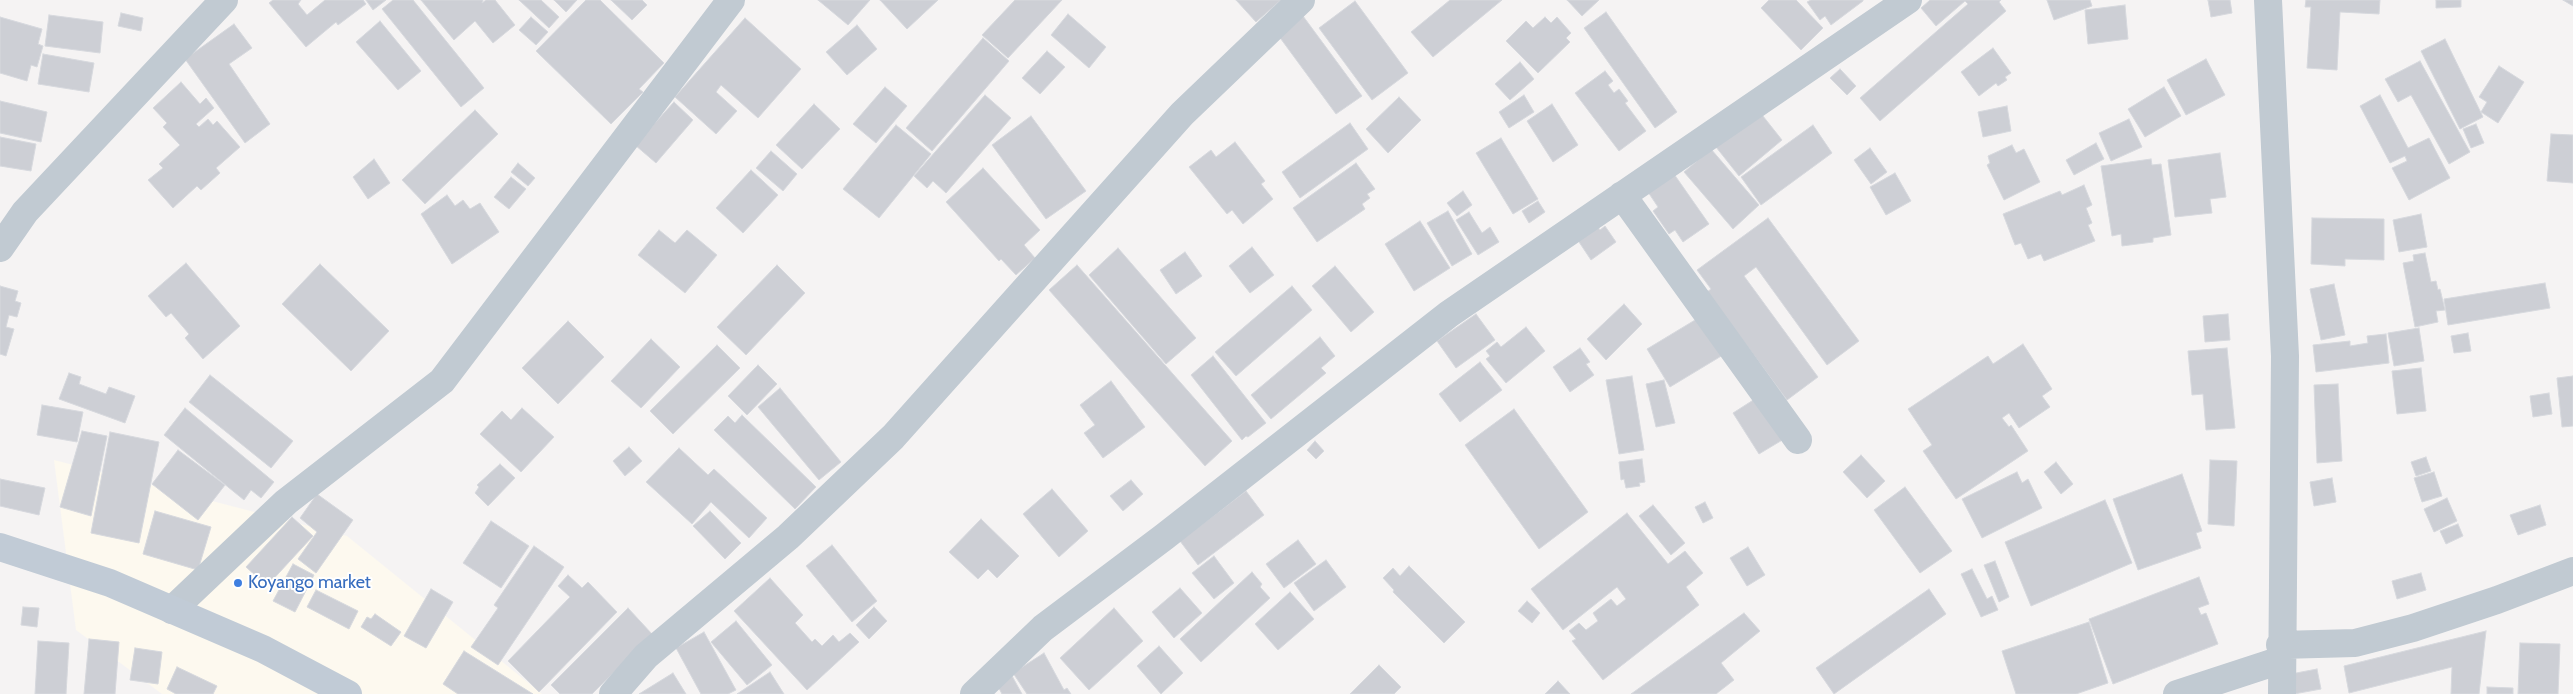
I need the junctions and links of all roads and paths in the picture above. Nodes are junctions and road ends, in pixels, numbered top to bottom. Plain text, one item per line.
1 (224, 0) edge
2 (731, 0) edge
3 (1301, 0) edge
4 (1908, 0) edge
5 (2268, 0) edge
6 (1622, 195) junction
7 (0, 248) edge
8 (1798, 440) dead end
9 (0, 547) edge
10 (2573, 571) edge
11 (172, 610) junction
12 (2280, 653) junction
13 (348, 694) edge
14 (613, 694) edge
15 (974, 694) edge
16 (2177, 694) edge
17 (2282, 694) edge

1 - 7 street
2 - 11 street
3 - 14 street
4 - 6 street
5 - 12 street
6 - 8 street
6 - 15 street
9 - 11 street
10 - 12 street
11 - 13 street
12 - 16 street
12 - 17 street

